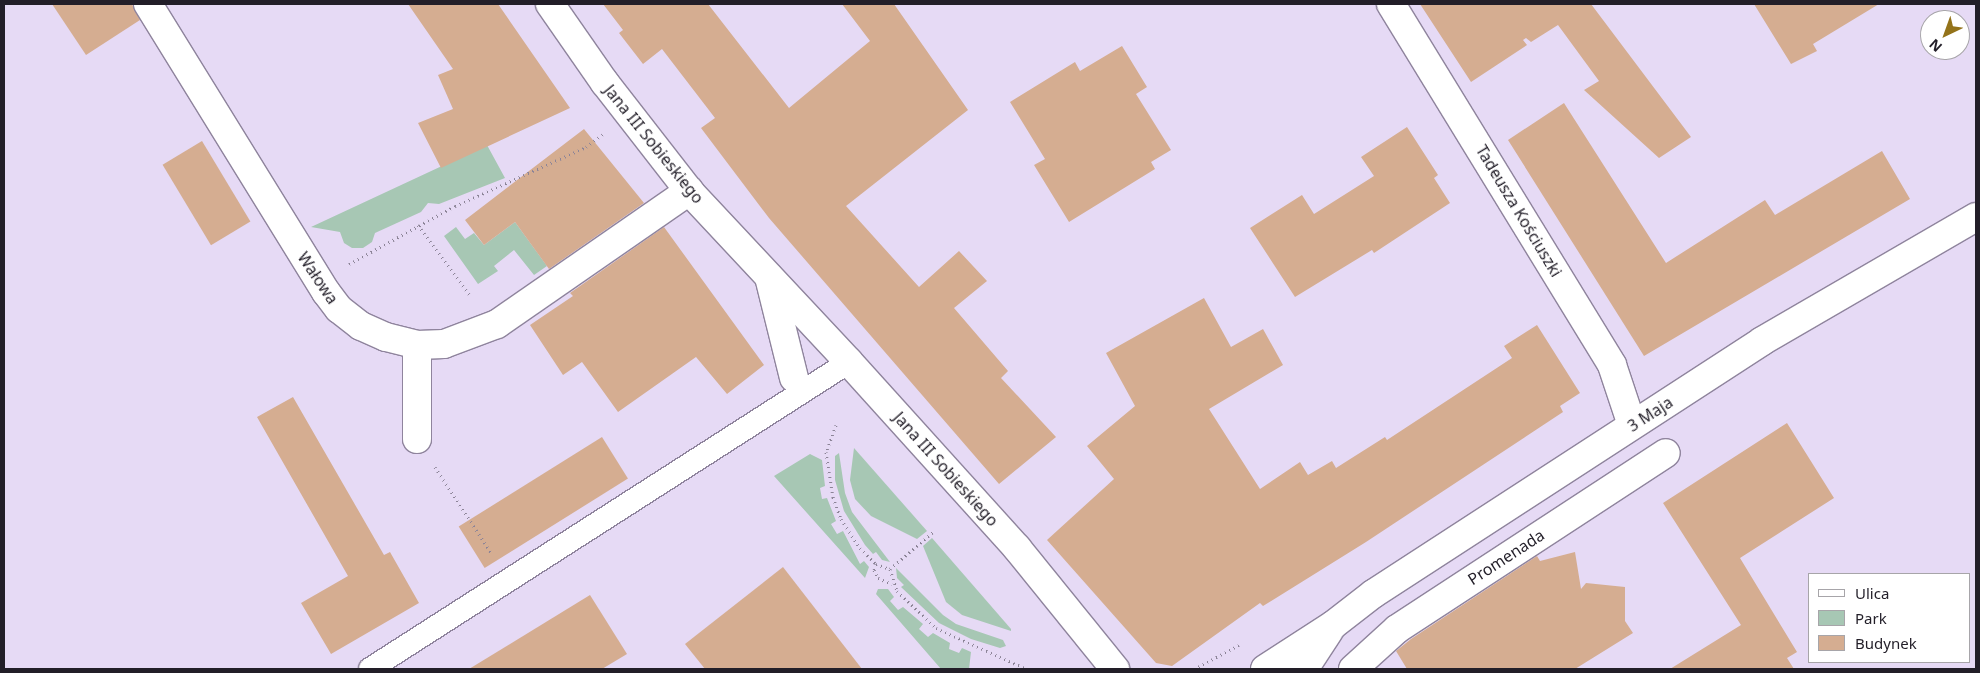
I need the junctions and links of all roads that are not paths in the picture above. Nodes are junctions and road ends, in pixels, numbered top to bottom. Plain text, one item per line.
1 (148, 4) edge
2 (550, 4) edge
3 (1392, 4) edge
4 (690, 191) junction
5 (1976, 217) edge
6 (769, 276) junction
7 (417, 345) junction
8 (849, 362) junction
9 (794, 378) dead end
10 (1632, 425) junction
11 (417, 439) road end
12 (1666, 453) dead end
13 (1332, 625) junction
14 (370, 669) edge
15 (1115, 669) edge
16 (1265, 669) edge
17 (1304, 669) edge
18 (1353, 669) edge

1 - 7 street, Wałowa
2 - 4 street, Jana III Sobieskiego
3 - 10 street, Tadeusza Kościuszki
4 - 6 street, Jana III Sobieskiego
4 - 7 street, Wałowa
5 - 10 street, 3 Maja
6 - 8 street, Jana III Sobieskiego
6 - 9 street, Jana III Sobieskiego
7 - 11 street
8 - 14 lane
8 - 15 street, Jana III Sobieskiego
10 - 13 street, 3 Maja
12 - 18 street, Promenada
13 - 16 street, 3 Maja
13 - 17 street, 3 Maja

